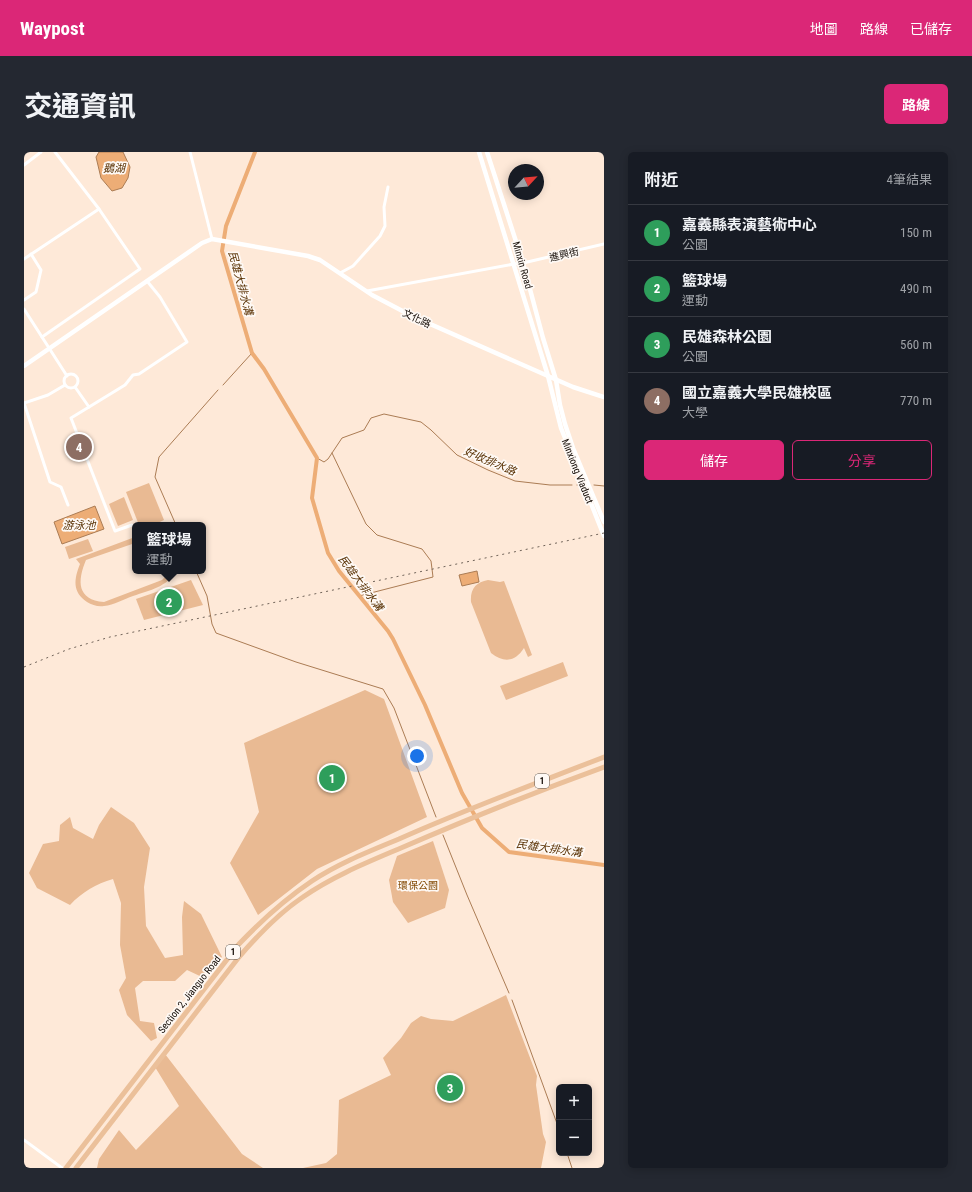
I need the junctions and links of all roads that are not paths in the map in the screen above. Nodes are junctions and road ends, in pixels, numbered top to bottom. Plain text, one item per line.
1 (41, 152) edge
2 (55, 152) edge
3 (190, 152) edge
4 (479, 152) edge
5 (487, 152) edge
6 (24, 165) edge
7 (388, 187) dead end
8 (99, 209) junction
9 (212, 240) junction
10 (604, 244) edge
11 (31, 254) junction
12 (24, 259) edge
13 (523, 263) junction
14 (514, 264) junction
15 (340, 273) junction
16 (146, 281) junction
17 (367, 291) junction
18 (24, 300) edge
19 (24, 310) edge
20 (42, 338) junction
21 (24, 366) edge
22 (67, 376) junction
23 (548, 376) junction
24 (556, 380) junction
25 (65, 385) junction
26 (75, 387) junction
27 (604, 397) edge
28 (24, 403) edge
29 (557, 405) junction
30 (89, 406) junction
31 (68, 505) dead end
32 (604, 522) edge
33 (132, 525) dead end
34 (604, 536) edge
35 (604, 757) edge
36 (604, 768) edge
37 (233, 952) junction
38 (239, 957) junction
39 (24, 1140) edge
40 (62, 1168) edge
41 (66, 1168) edge
42 (76, 1168) edge

1 - 6 street
2 - 8 street
3 - 9 street
4 - 14 main road, Minxin Road
5 - 13 main road, Minxin Road
7 - 15 street
8 - 11 street
8 - 20 street
9 - 15 main road, 文化路
9 - 16 main road
10 - 13 street, 進興街
11 - 12 street
11 - 18 street
13 - 14 street, 進興街
13 - 24 main road, Minxin Road
14 - 17 street, 進興街
14 - 23 main road, Minxin Road
15 - 17 main road, 文化路
16 - 21 main road
16 - 30 street
17 - 23 main road, 文化路
19 - 20 street
20 - 22 street
22 - 25 street
22 - 26 street
23 - 24 main road, 文化路
23 - 29 main road, Minxin Road
24 - 27 main road, 文化路
24 - 29 main road, Minxin Road
25 - 26 street
25 - 28 street
26 - 30 street
28 - 31 street
29 - 32 main road, Minxiong Viaduct
29 - 34 main road, Minxiong Viaduct
30 - 33 street
35 - 37 main road, Section 2, Jianguo Road / 1
36 - 38 main road, Section 2, Jianguo Road / 1
37 - 38 main road
37 - 41 main road, Section 2, Jianguo Road / 1
38 - 42 main road, Section 2, Jianguo Road / 1
39 - 40 street

